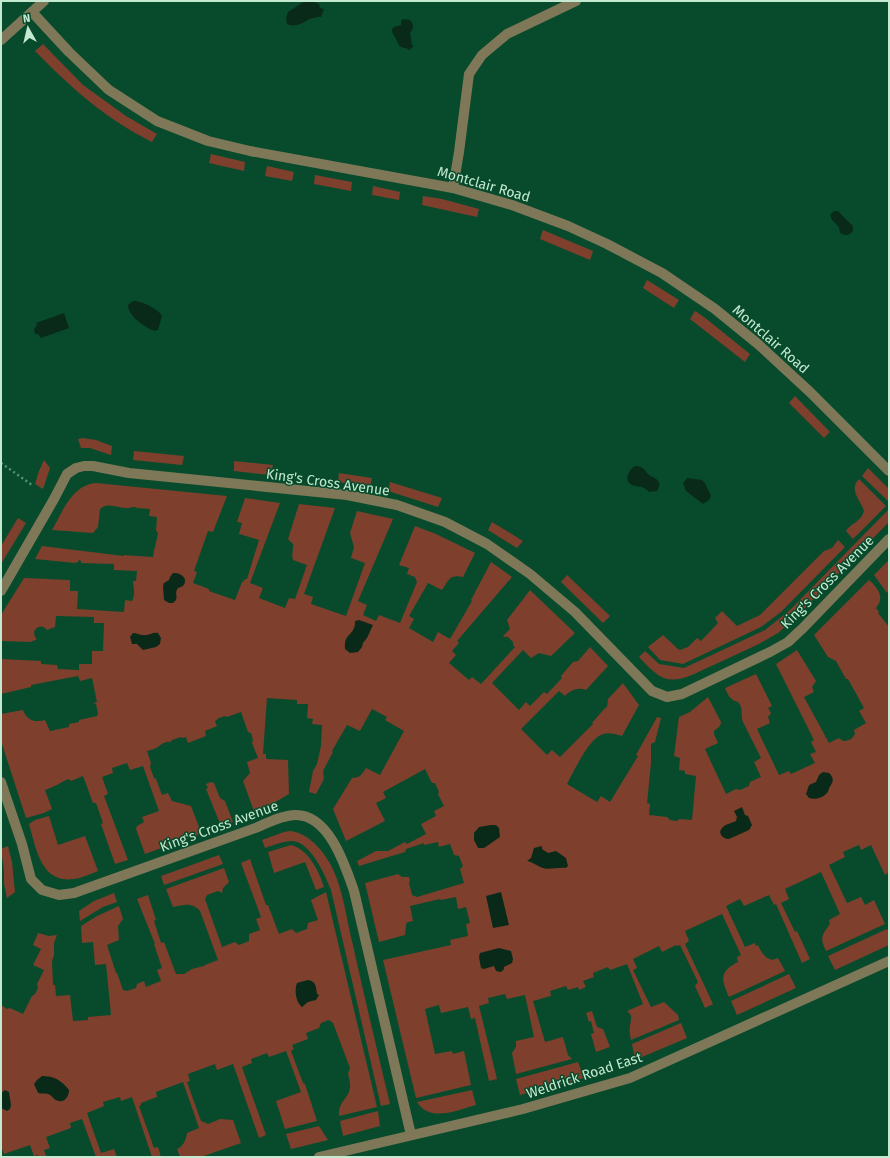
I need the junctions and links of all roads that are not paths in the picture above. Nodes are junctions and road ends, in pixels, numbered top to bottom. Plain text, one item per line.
1 (44, 1) edge
2 (576, 1) edge
3 (32, 12) junction
4 (1, 40) edge
5 (453, 188) junction
6 (889, 471) edge
7 (889, 539) edge
8 (1, 591) edge
9 (1, 782) edge
10 (889, 961) edge
11 (411, 1135) junction
12 (319, 1157) edge

1 - 3 street
2 - 5 street
3 - 4 street
3 - 5 street, Montclair Road
5 - 6 street, Montclair Road
7 - 8 street, King's Cross Avenue
9 - 11 street, King's Cross Avenue
10 - 11 street, Weldrick Road East
11 - 12 street, Weldrick Road East

